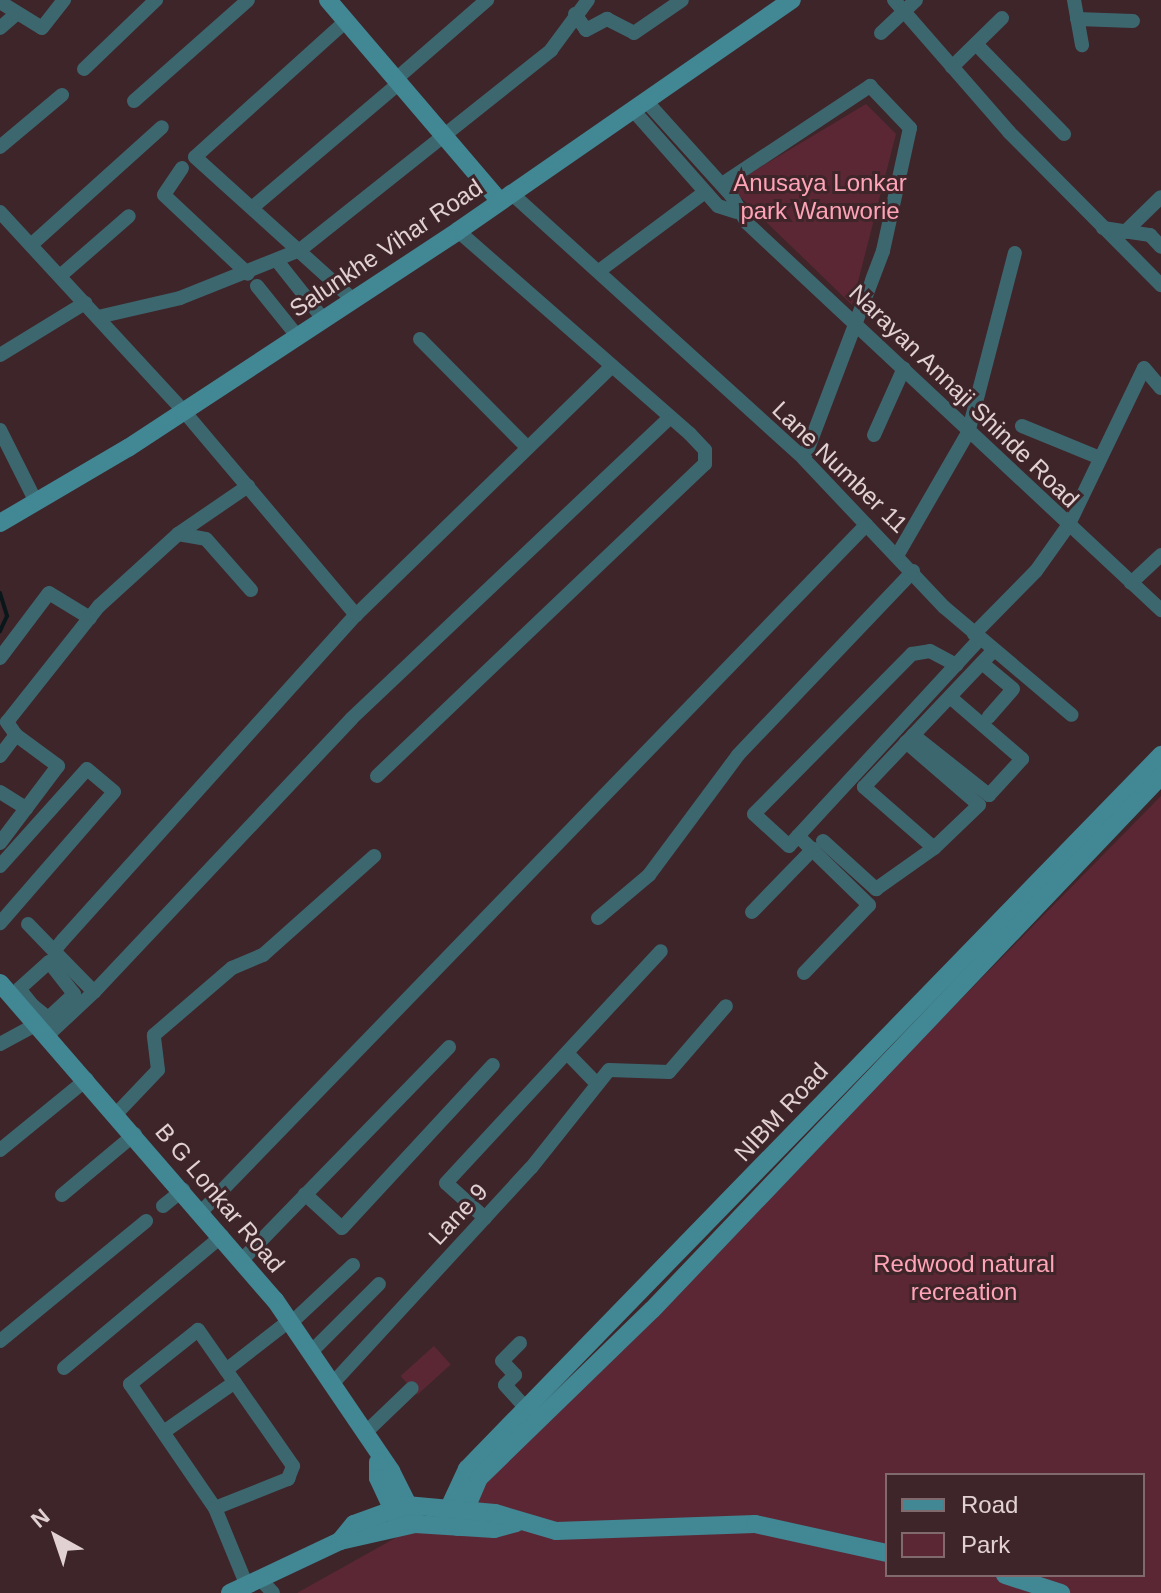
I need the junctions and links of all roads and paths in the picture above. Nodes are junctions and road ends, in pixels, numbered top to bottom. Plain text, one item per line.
1 (64, 0) edge
2 (156, 0) edge
3 (248, 0) edge
4 (328, 0) edge
5 (487, 0) edge
6 (588, 0) edge
7 (682, 0) edge
8 (792, 0) edge
9 (916, 0) edge
10 (1074, 0) edge
11 (0, 2) edge
12 (899, 6) edge
13 (16, 14) junction
14 (575, 14) junction
15 (1002, 18) dead end
16 (1077, 19) junction
17 (346, 21) junction
18 (1133, 21) dead end
19 (0, 28) edge
20 (881, 33) dead end
21 (976, 44) junction
22 (1082, 45) dead end
23 (952, 67) junction
24 (84, 69) dead end
25 (398, 81) junction
26 (62, 95) dead end
27 (134, 101) dead end
28 (640, 105) junction
29 (162, 127) dead end
30 (1064, 134) dead end
31 (443, 135) junction
32 (0, 147) edge
33 (182, 168) dead end
34 (722, 184) junction
35 (705, 192) junction
36 (505, 196) junction
37 (1161, 197) edge
38 (253, 207) junction
39 (0, 212) edge
40 (736, 212) junction
41 (129, 216) dead end
42 (1102, 228) junction
43 (458, 231) junction
44 (1125, 232) junction
45 (31, 245) junction
46 (1161, 247) edge
47 (300, 250) junction
48 (1015, 253) dead end
49 (278, 262) junction
50 (599, 271) junction
51 (60, 276) junction
52 (252, 280) junction
53 (1161, 285) edge
54 (353, 300) junction
55 (85, 303) junction
56 (98, 317) junction
57 (324, 320) junction
58 (858, 322) junction
59 (298, 337) junction
60 (420, 339) dead end
61 (0, 355) edge
62 (612, 366) junction
63 (904, 368) junction
64 (1161, 388) edge
65 (182, 409) junction
66 (670, 417) junction
67 (1022, 426) dead end
68 (0, 430) edge
69 (968, 433) junction
70 (874, 435) dead end
71 (528, 448) junction
72 (1100, 458) junction
73 (804, 459) junction
74 (248, 486) junction
75 (35, 500) junction
76 (0, 523) edge
77 (866, 525) junction
78 (1068, 526) junction
79 (178, 534) junction
80 (898, 554) junction
81 (1161, 555) edge
82 (913, 571) junction
83 (1131, 583) junction
84 (251, 590) dead end
85 (1161, 610) edge
86 (356, 615) junction
87 (90, 618) junction
88 (977, 636) junction
89 (994, 650) junction
90 (0, 658) edge
91 (982, 663) junction
92 (956, 665) junction
93 (950, 697) junction
94 (1072, 715) dead end
95 (989, 717) dead end
96 (16, 735) junction
97 (910, 738) junction
98 (1161, 755) edge
99 (0, 756) edge
100 (377, 776) dead end
101 (1161, 776) edge
102 (0, 792) edge
103 (26, 808) junction
104 (798, 836) junction
105 (0, 843) edge
106 (818, 845) junction
107 (934, 848) junction
108 (374, 856) dead end
109 (0, 866) edge
110 (752, 912) dead end
111 (598, 918) dead end
112 (0, 923) edge
113 (28, 924) dead end
114 (54, 951) junction
115 (661, 951) dead end
116 (804, 973) dead end
117 (70, 974) junction
118 (0, 983) edge
119 (94, 992) junction
120 (726, 1006) dead end
121 (36, 1019) junction
122 (0, 1044) edge
123 (449, 1047) dead end
124 (567, 1053) junction
125 (493, 1065) dead end
126 (87, 1079) junction
127 (597, 1084) junction
128 (117, 1113) junction
129 (135, 1134) junction
130 (0, 1150) edge
131 (183, 1190) junction
132 (305, 1194) junction
133 (62, 1195) dead end
134 (163, 1206) dead end
135 (202, 1211) junction
136 (485, 1218) junction
137 (146, 1221) dead end
138 (222, 1236) junction
139 (242, 1260) junction
140 (353, 1265) dead end
141 (379, 1284) dead end
142 (290, 1322) junction
143 (0, 1341) edge
144 (520, 1343) dead end
145 (311, 1352) junction
146 (64, 1368) dead end
147 (230, 1376) junction
148 (333, 1383) junction
149 (412, 1388) dead end
150 (526, 1408) junction
151 (165, 1431) junction
152 (364, 1434) junction
153 (473, 1473) junction
154 (215, 1508) junction
155 (405, 1516) junction
156 (451, 1517) junction
157 (885, 1553) edge
158 (1011, 1577) edge
159 (261, 1586) edge
160 (230, 1593) edge
161 (1061, 1593) edge

1 - 13 street
2 - 24 street
3 - 27 street
4 - 17 street
5 - 25 street
6 - 14 street
7 - 14 street
8 - 28 street, Salunkhe Vihar Road
9 - 12 street
10 - 16 street
11 - 13 street
12 - 20 street
12 - 23 street
13 - 19 street
14 - 31 street
15 - 21 street
16 - 18 street
16 - 22 street
17 - 25 street
17 - 38 street
21 - 23 street
21 - 30 street
23 - 42 street
25 - 31 street
25 - 38 street
26 - 32 street
28 - 34 street, Narayan Annaji Shinde Road
28 - 35 street, Narayan Annaji Shinde Road
28 - 36 street, Salunkhe Vihar Road
29 - 45 street
31 - 36 street
31 - 47 street
33 - 52 street
34 - 40 street, Narayan Annaji Shinde Road
34 - 58 street
35 - 40 street, Narayan Annaji Shinde Road
35 - 50 street
36 - 43 street, Salunkhe Vihar Road
36 - 50 street, Lane Number 11
37 - 44 street
38 - 47 street
39 - 45 street
40 - 58 street, Narayan Annaji Shinde Road
41 - 51 street
42 - 44 street
42 - 53 street
43 - 54 street, Salunkhe Vihar Road
43 - 62 street
44 - 46 street
45 - 51 street
47 - 49 street
47 - 54 street
48 - 69 street
49 - 52 street
49 - 57 street
50 - 73 street, Lane Number 11
51 - 55 street
52 - 56 street
52 - 59 street
54 - 57 street, Salunkhe Vihar Road
55 - 56 street
55 - 61 street
56 - 65 street
57 - 59 street, Salunkhe Vihar Road
58 - 63 street, Narayan Annaji Shinde Road
58 - 73 street
59 - 65 street, Salunkhe Vihar Road
60 - 71 street
62 - 66 street
62 - 71 street
63 - 69 street, Narayan Annaji Shinde Road
63 - 70 street
64 - 72 street
65 - 74 street
65 - 75 street, Salunkhe Vihar Road
66 - 100 street
66 - 119 street
67 - 72 street
68 - 75 street
69 - 78 street, Narayan Annaji Shinde Road
69 - 80 street
71 - 86 street
72 - 78 street
73 - 77 street, Lane Number 11
74 - 79 street
74 - 86 street
75 - 76 street, Salunkhe Vihar Road
77 - 80 street, Lane Number 11
77 - 135 street
78 - 83 street, Narayan Annaji Shinde Road
78 - 88 street
79 - 84 street
79 - 87 street
80 - 82 street, Lane Number 11
81 - 83 street
82 - 88 street, Lane Number 11
82 - 111 street
83 - 85 street, Narayan Annaji Shinde Road
86 - 114 street
87 - 90 street
87 - 96 street
88 - 89 street, Lane Number 11
88 - 92 street
89 - 91 street
89 - 94 street, Lane Number 11
91 - 93 street
91 - 95 street
92 - 104 street
92 - 104 street
93 - 97 street
93 - 97 street
96 - 99 street
96 - 103 street
97 - 107 street
97 - 107 street
98 - 150 street, NIBM Road
101 - 153 street, NIBM Road
102 - 103 street
103 - 105 street
104 - 106 street
106 - 107 street
106 - 110 street
106 - 116 street
108 - 128 street
109 - 112 street
113 - 114 street
114 - 117 street
115 - 124 street
117 - 119 street
117 - 121 street
117 - 121 street
118 - 121 street, B G Lonkar Road
119 - 121 street
120 - 127 street, Lane 9
121 - 122 street
121 - 126 street, B G Lonkar Road
123 - 132 street
124 - 127 street
124 - 136 street
125 - 132 street
126 - 128 street, B G Lonkar Road
126 - 130 street
127 - 136 street, Lane 9
128 - 129 street, B G Lonkar Road
129 - 131 street, B G Lonkar Road
129 - 133 street
131 - 134 street
131 - 135 street, B G Lonkar Road
132 - 139 street
135 - 138 street, B G Lonkar Road
136 - 148 street, Lane 9
137 - 143 street
138 - 139 street, B G Lonkar Road
138 - 146 street
139 - 142 street, B G Lonkar Road
140 - 142 street
141 - 145 street
142 - 145 street, B G Lonkar Road
142 - 147 street
144 - 150 street
145 - 148 street, B G Lonkar Road
147 - 151 street
147 - 151 street
147 - 154 street
148 - 152 street, B G Lonkar Road
149 - 152 street
150 - 153 street, NIBM Road
151 - 154 street
152 - 155 street, B G Lonkar Road
153 - 156 street, NIBM Road
154 - 159 street
155 - 156 street
155 - 159 street
156 - 157 street
158 - 161 street
159 - 160 street

